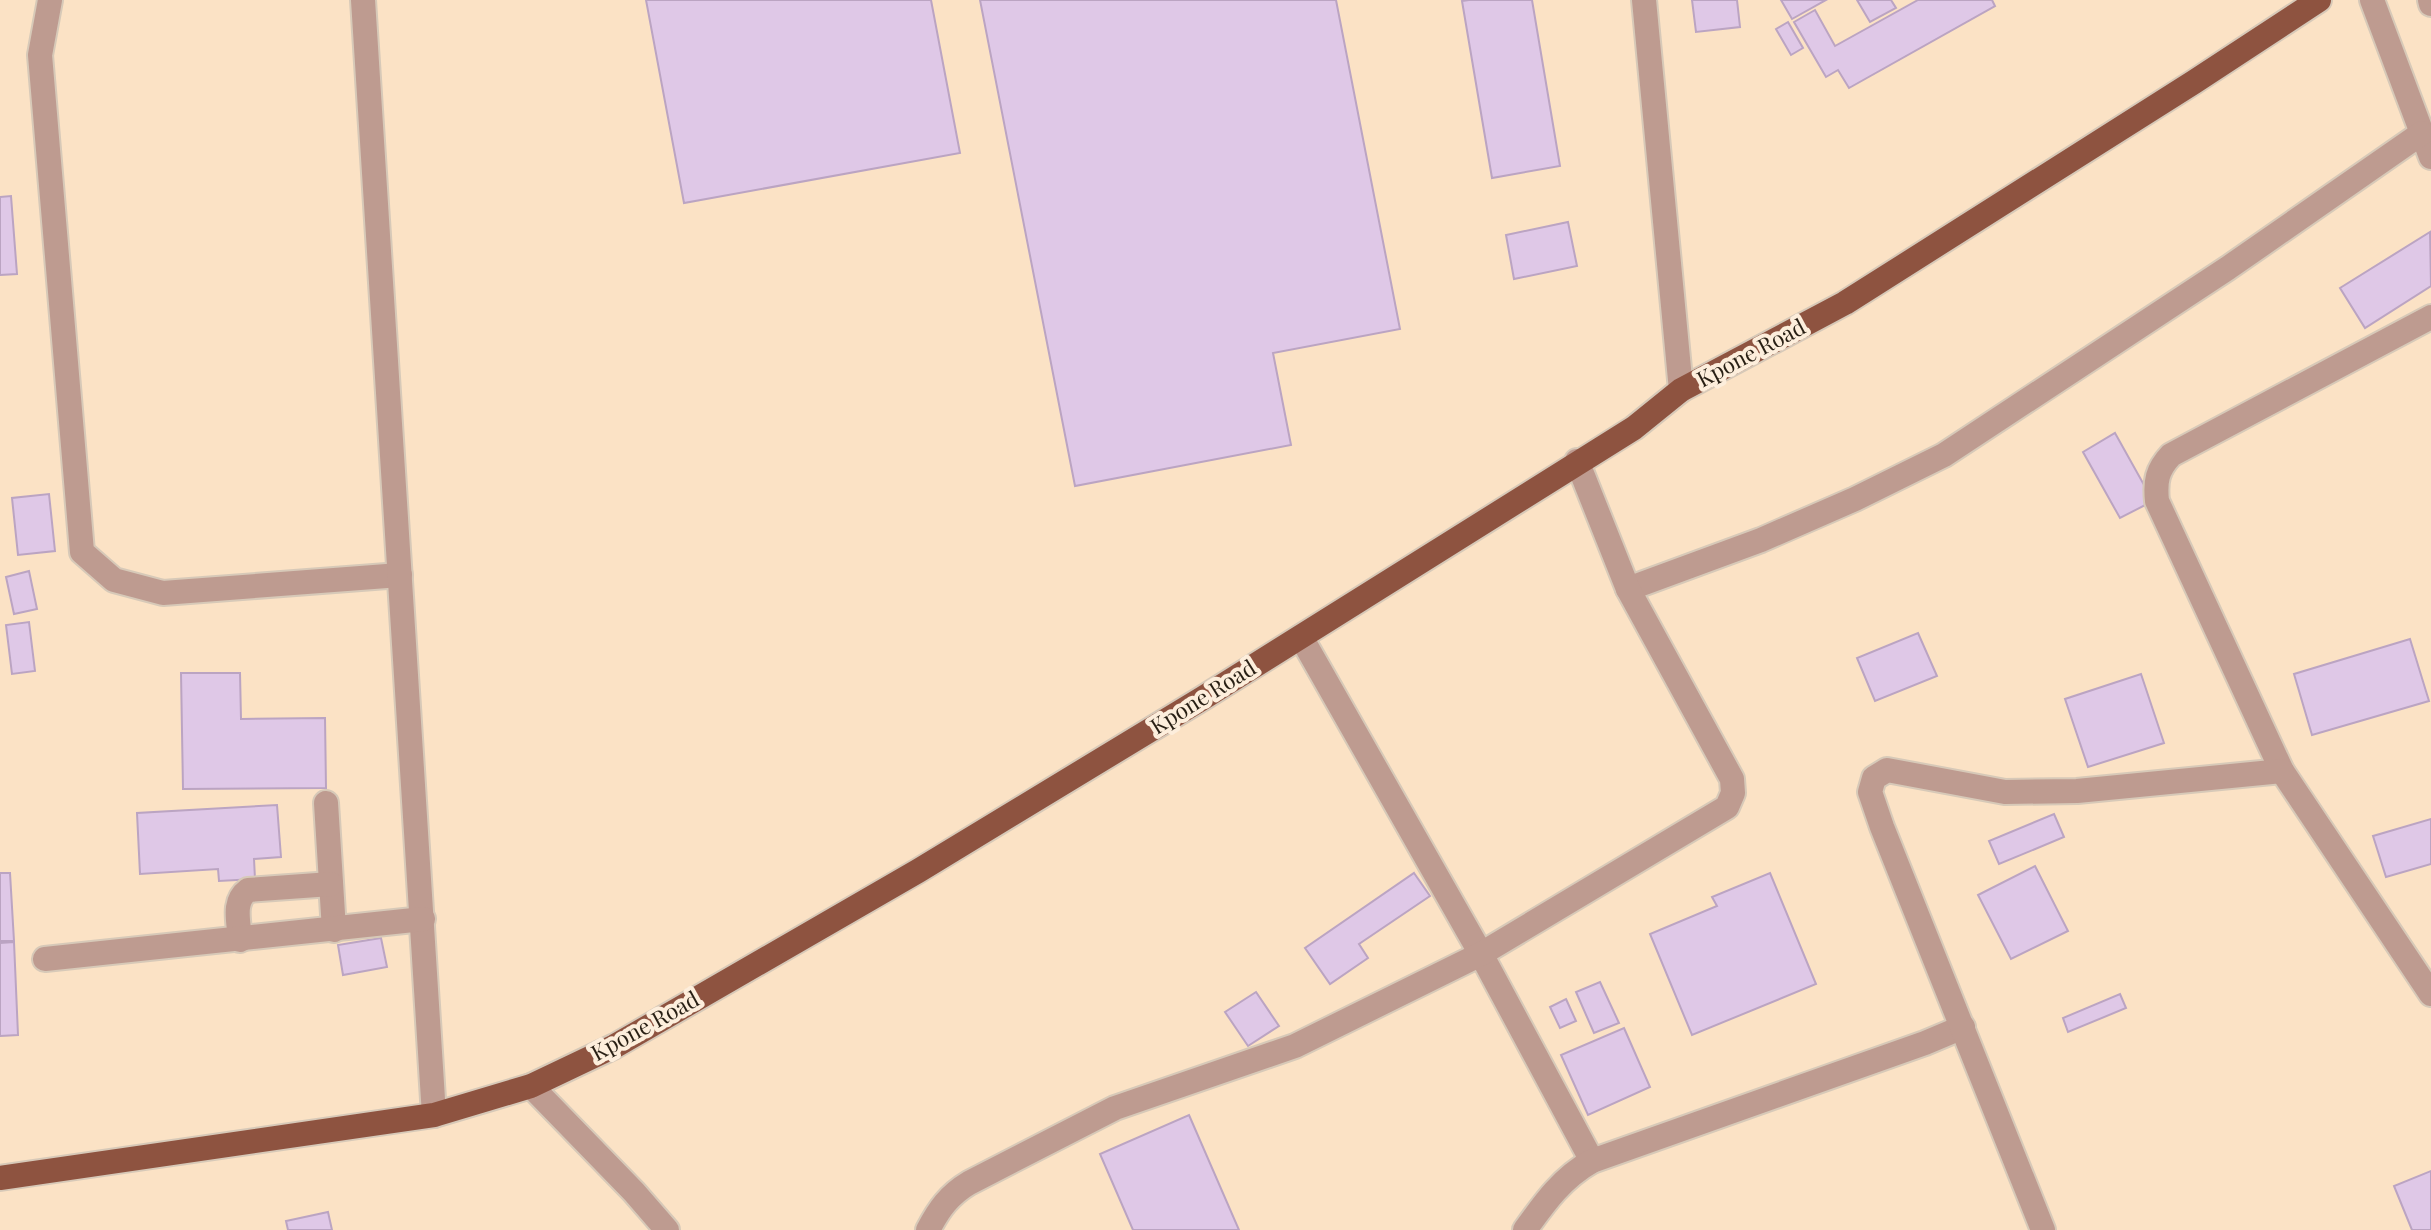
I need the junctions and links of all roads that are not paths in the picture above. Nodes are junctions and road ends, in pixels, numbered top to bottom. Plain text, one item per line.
1 (50, 0) edge
2 (363, 0) edge
3 (1644, 0) edge
4 (2319, 0) edge
5 (2372, 0) edge
6 (2422, 133) junction
7 (2431, 157) edge
8 (2431, 317) edge
9 (1681, 390) junction
10 (1577, 461) junction
11 (400, 575) junction
12 (1628, 589) junction
13 (1301, 637) junction
14 (2282, 771) junction
15 (326, 803) dead end
16 (331, 884) junction
17 (423, 919) junction
18 (334, 930) junction
19 (240, 940) junction
20 (1481, 954) junction
21 (45, 959) dead end
22 (2431, 994) edge
23 (1963, 1027) junction
24 (531, 1086) junction
25 (434, 1115) junction
26 (1592, 1161) junction
27 (0, 1178) edge
28 (667, 1230) edge
29 (928, 1230) edge
30 (1525, 1230) edge
31 (2043, 1230) edge

1 - 11 street
2 - 11 street
3 - 9 street
4 - 9 main road, Kpone Road
5 - 6 street
6 - 7 street
6 - 12 street
8 - 14 street
9 - 10 main road, Kpone Road
10 - 12 street
10 - 13 main road, Kpone Road
11 - 17 street
12 - 20 street
13 - 20 street
13 - 24 main road, Kpone Road
14 - 22 street
14 - 23 street
15 - 16 street
16 - 18 street
16 - 19 street
17 - 18 street
17 - 25 street
18 - 19 street
19 - 21 street
20 - 26 street
20 - 29 street
23 - 26 street
23 - 31 street
24 - 25 main road, Kpone Road
24 - 28 street
25 - 27 main road, Kpone Road
26 - 30 street

